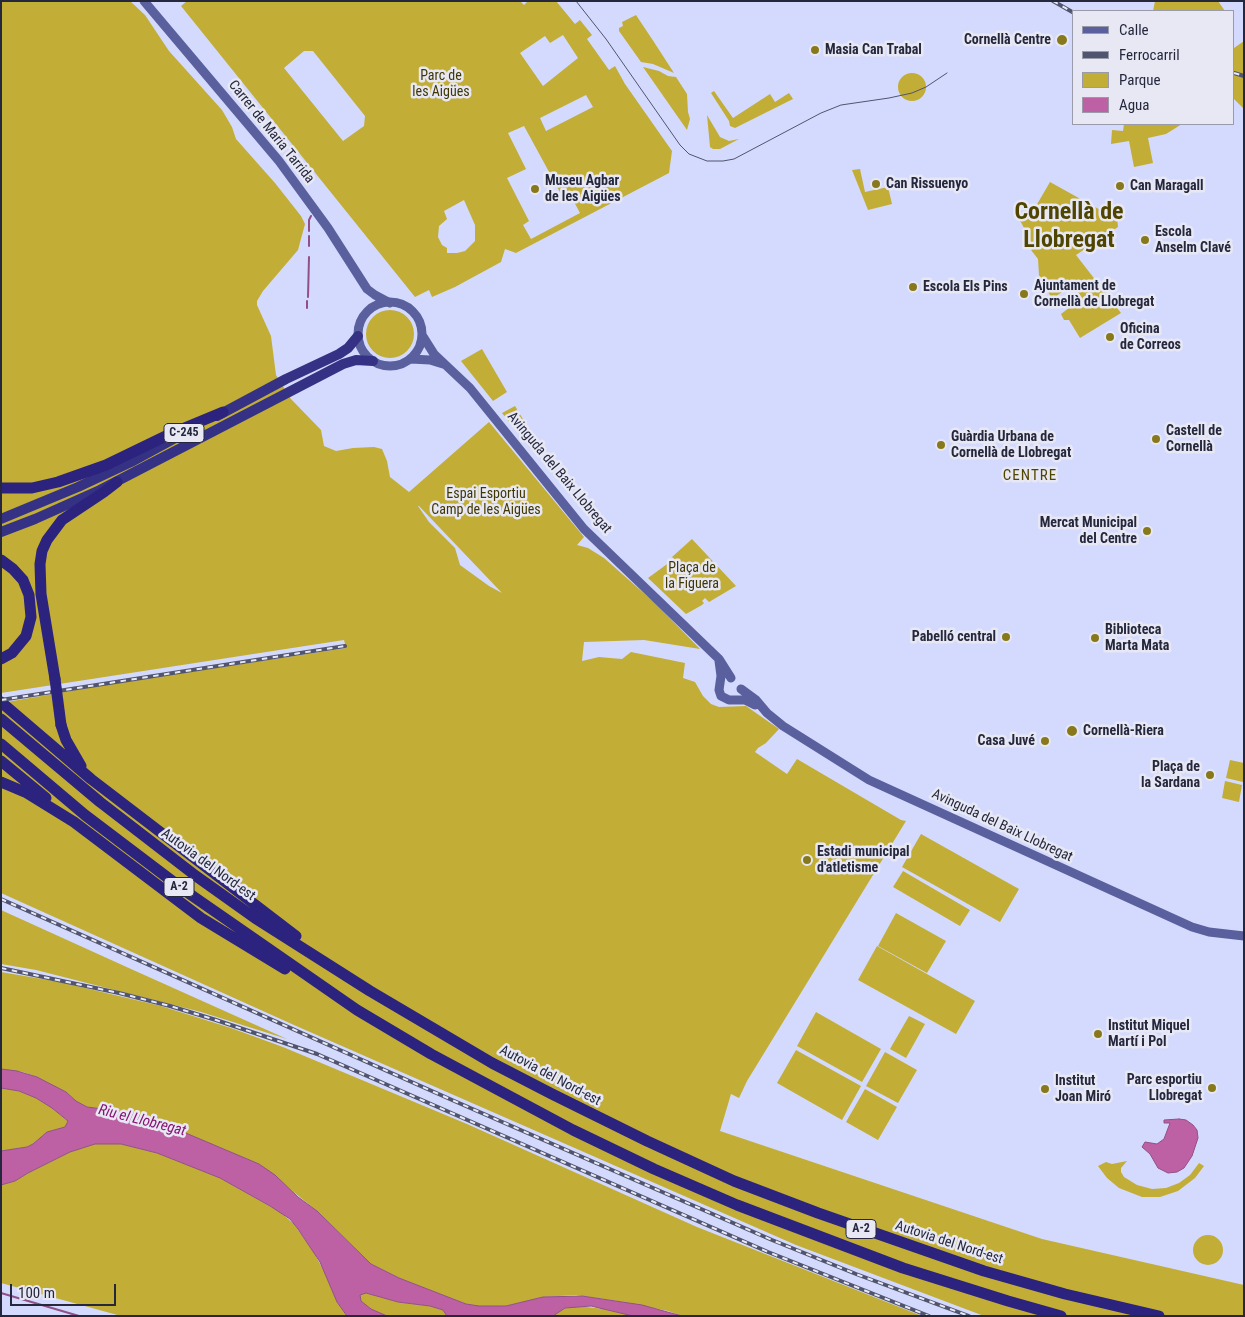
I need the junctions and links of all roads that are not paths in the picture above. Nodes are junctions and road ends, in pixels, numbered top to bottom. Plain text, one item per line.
1 (144, 1) edge
2 (367, 289) junction
3 (390, 302) junction
4 (368, 312) junction
5 (422, 335) junction
6 (358, 336) junction
7 (411, 359) junction
8 (373, 361) junction
9 (446, 365) junction
10 (223, 412) junction
11 (117, 482) junction
12 (1, 488) edge
13 (1, 518) edge
14 (1, 532) edge
15 (1, 560) edge
16 (1, 659) edge
17 (718, 659) junction
18 (731, 678) junction
19 (720, 683) junction
20 (741, 689) junction
21 (734, 699) junction
22 (1, 702) edge
23 (763, 708) junction
24 (1, 719) edge
25 (6, 748) edge
26 (1, 761) edge
27 (91, 779) junction
28 (1, 782) edge
29 (74, 822) junction
30 (1244, 936) edge
31 (370, 991) junction
32 (357, 1010) junction
33 (1061, 1316) edge
34 (1159, 1316) edge

1 - 2 main road, Carrer de Maria Tarrida
2 - 3 main road
2 - 4 main road
3 - 4 main road
3 - 5 main road
4 - 6 main road
5 - 7 main road
5 - 9 main road, Avinguda del Baix Llobregat
6 - 8 main road
6 - 10 highway, C-245
7 - 8 main road
7 - 9 main road
8 - 11 highway, C-245
9 - 17 main road, Avinguda del Baix Llobregat
10 - 12 highway
10 - 13 highway, C-245
11 - 14 highway, C-245
11 - 27 highway, bridge
15 - 16 highway
17 - 18 main road, Avinguda del Baix Llobregat
17 - 19 main road
18 - 19 main road
18 - 20 main road
19 - 21 main road
20 - 21 main road
20 - 23 main road, Avinguda del Baix Llobregat
21 - 23 main road, Avinguda del Baix Llobregat
22 - 27 highway
23 - 30 main road, Avinguda del Baix Llobregat
24 - 31 highway, Autovia del Nord-est / A-2
25 - 32 highway, A-2
26 - 29 highway
27 - 31 highway
28 - 29 highway
29 - 32 highway
31 - 34 highway, Autovia del Nord-est / A-2
32 - 33 highway, A-2

